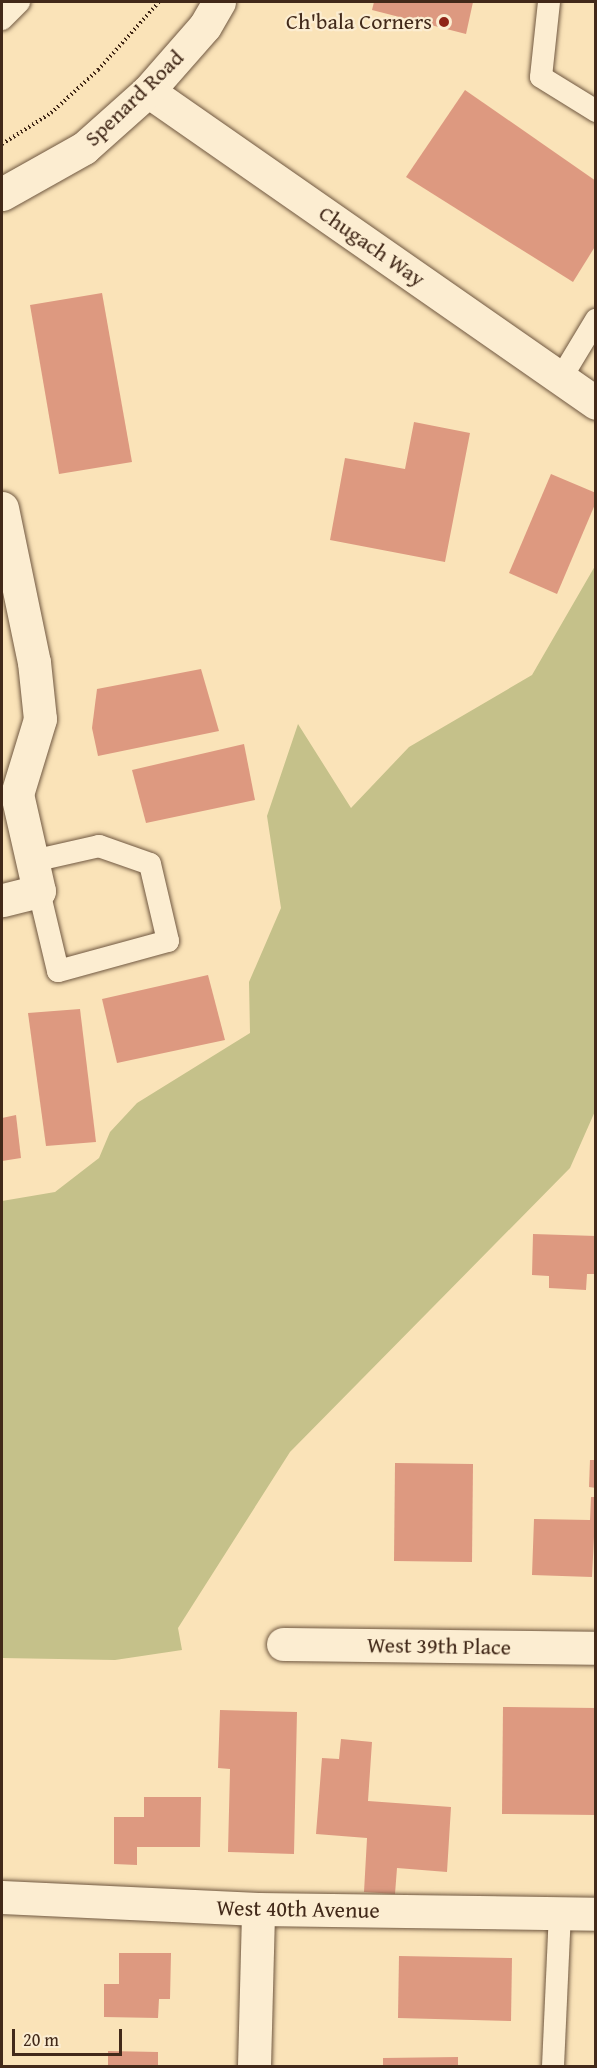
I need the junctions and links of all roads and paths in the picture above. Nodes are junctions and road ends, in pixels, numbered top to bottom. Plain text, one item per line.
1 (19, 2) edge
2 (159, 2) edge
3 (219, 2) edge
4 (549, 2) edge
5 (2, 19) edge
6 (148, 91) junction
7 (596, 111) edge
8 (2, 144) edge
9 (2, 194) edge
10 (596, 320) edge
11 (561, 378) junction
12 (596, 403) edge
13 (2, 508) edge
14 (36, 876) junction
15 (2, 900) edge
16 (283, 1644) dead end
17 (596, 1648) edge
18 (2, 1898) edge
19 (258, 1909) junction
20 (560, 1913) junction
21 (596, 1914) edge
22 (254, 2067) edge
23 (553, 2067) edge

1 - 5 lane
2 - 8 path
3 - 6 street, Spenard Road
4 - 7 lane
6 - 9 street, Spenard Road
6 - 11 street, Chugach Way
10 - 11 lane
11 - 12 street, Chugach Way
13 - 14 street
14 - 14 lane
14 - 15 street
16 - 17 street, West 39th Place
18 - 19 street, West 40th Avenue
19 - 20 street, West 40th Avenue
19 - 22 street
20 - 21 street, West 40th Avenue
20 - 23 lane

